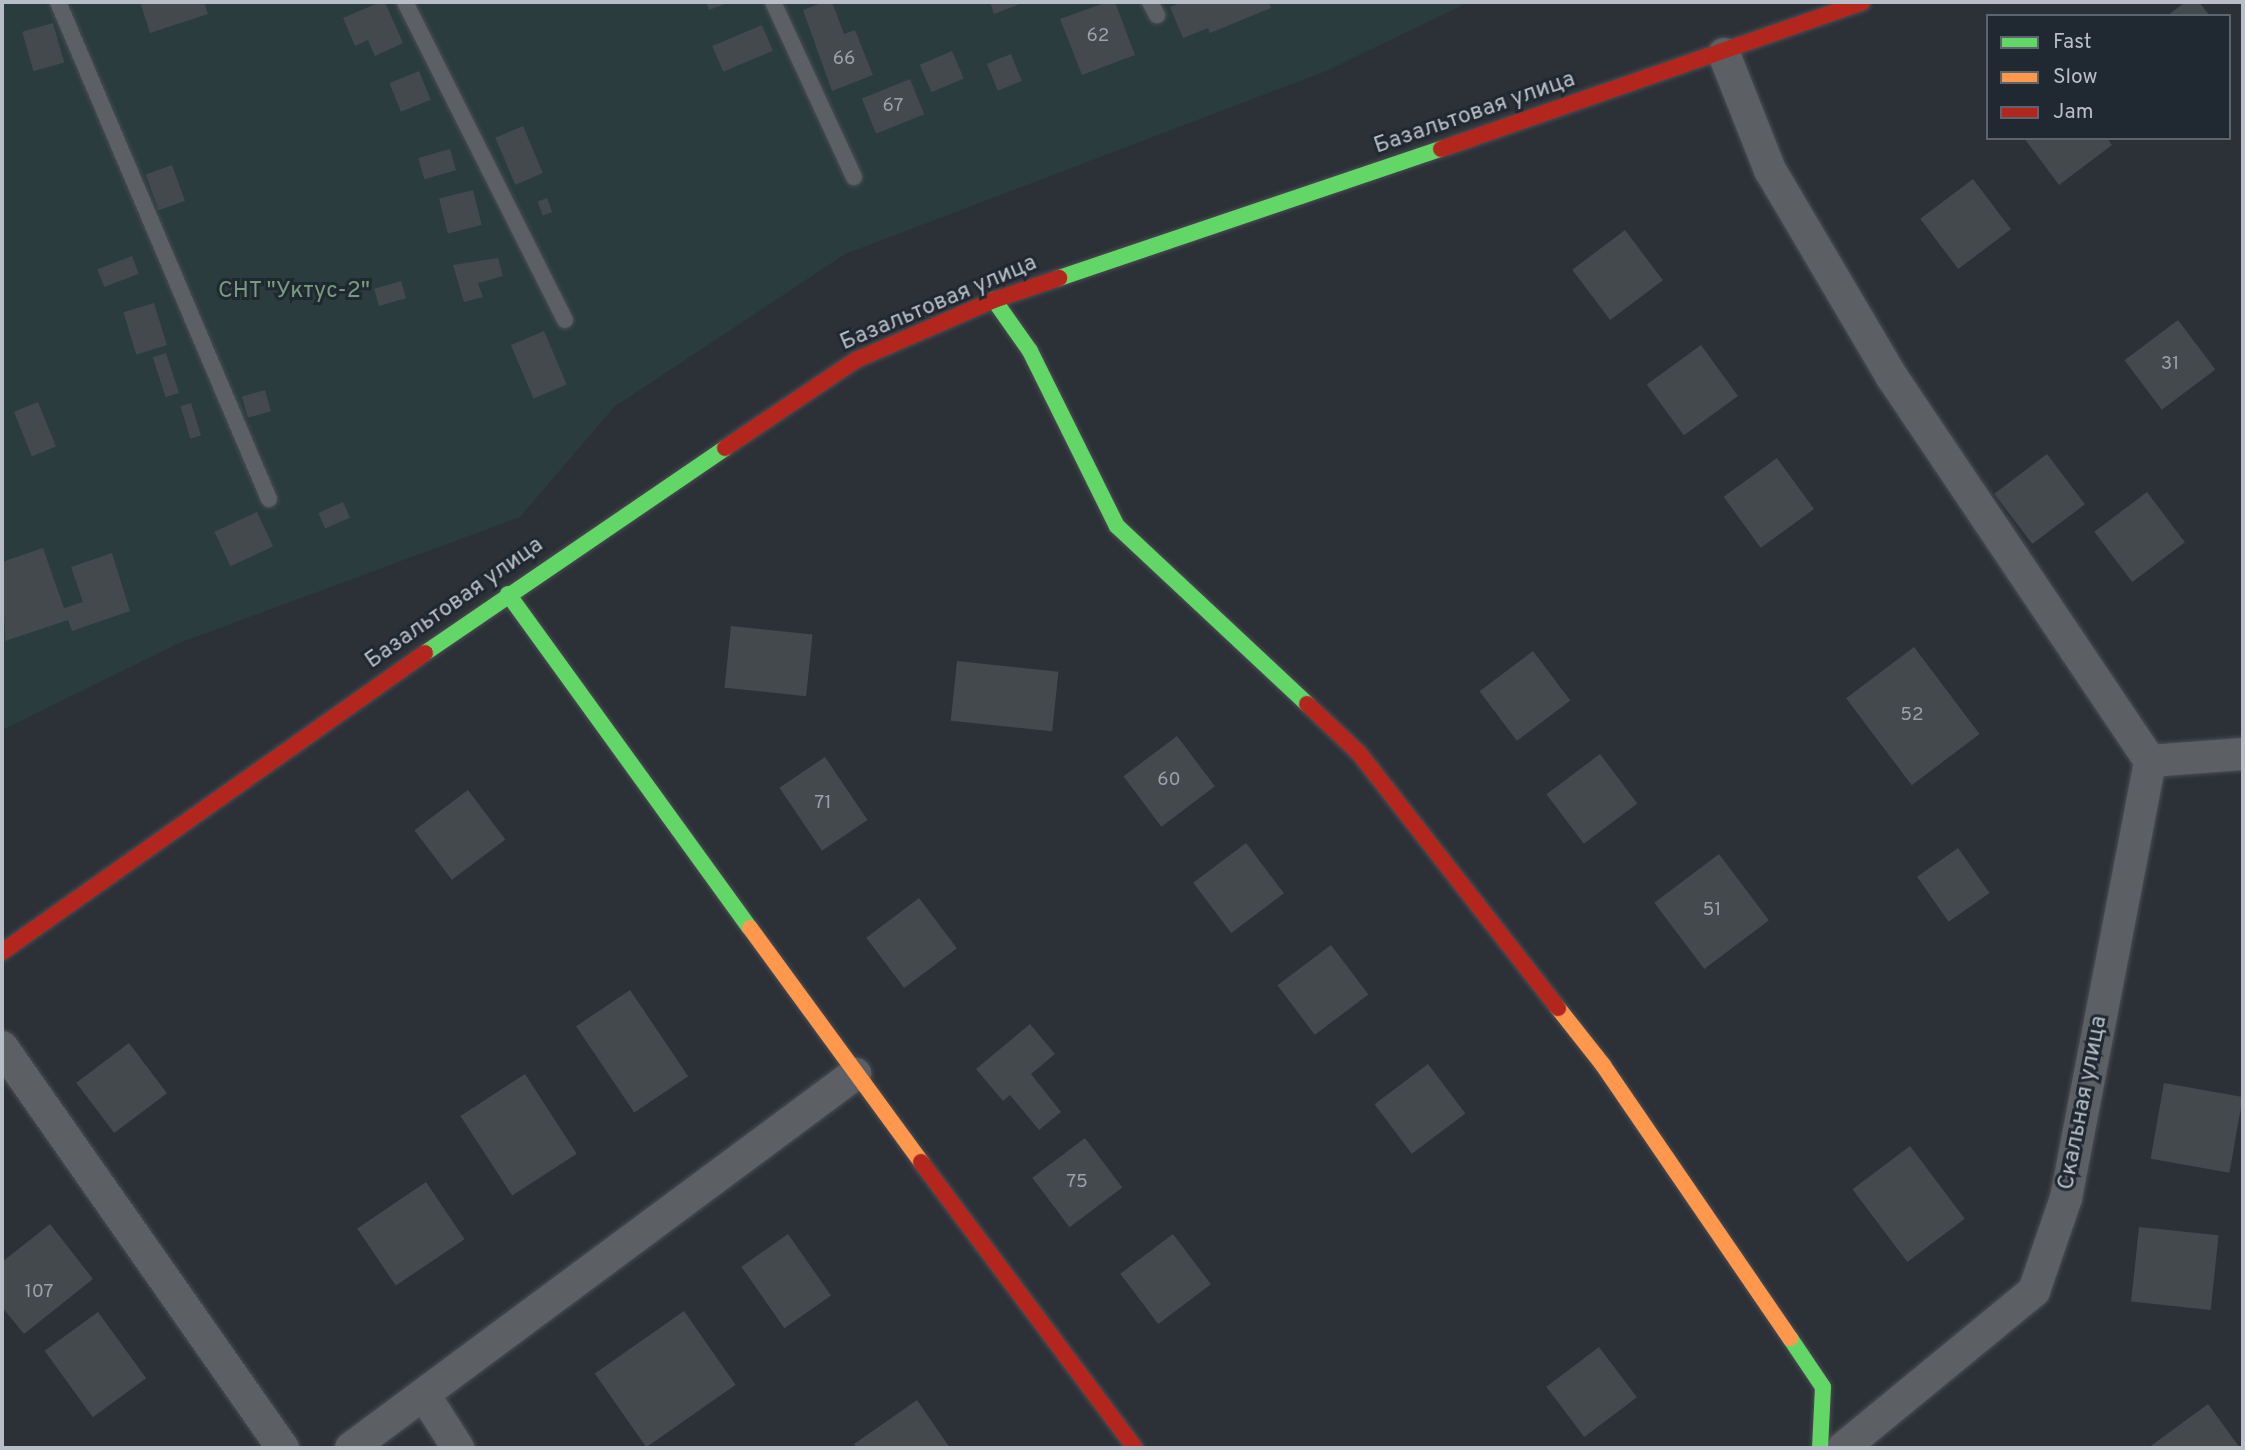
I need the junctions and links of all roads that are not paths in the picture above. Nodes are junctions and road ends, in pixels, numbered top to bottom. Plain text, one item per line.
1 (58, 2) edge
2 (405, 2) edge
3 (773, 2) edge
4 (1862, 2) edge
5 (1724, 54) junction
6 (854, 177) dead end
7 (994, 300) junction
8 (565, 320) dead end
9 (269, 499) dead end
10 (508, 594) junction
11 (2243, 754) edge
12 (2150, 761) junction
13 (2, 952) edge
14 (2, 1047) edge
15 (855, 1074) junction
16 (425, 1396) junction
17 (283, 1448) edge
18 (351, 1448) edge
19 (458, 1448) edge
20 (1135, 1448) edge
21 (1820, 1448) edge
22 (1843, 1448) edge

1 - 9 lane
2 - 8 lane
3 - 6 lane
4 - 5 street, Базальтовая улица
5 - 7 street, Базальтовая улица
5 - 12 street
7 - 10 street, Базальтовая улица
7 - 21 street
10 - 13 street, Базальтовая улица
10 - 15 street
11 - 12 street
12 - 22 street, Скальная улица
14 - 17 street
15 - 16 street
15 - 20 street
16 - 18 street
16 - 19 street

